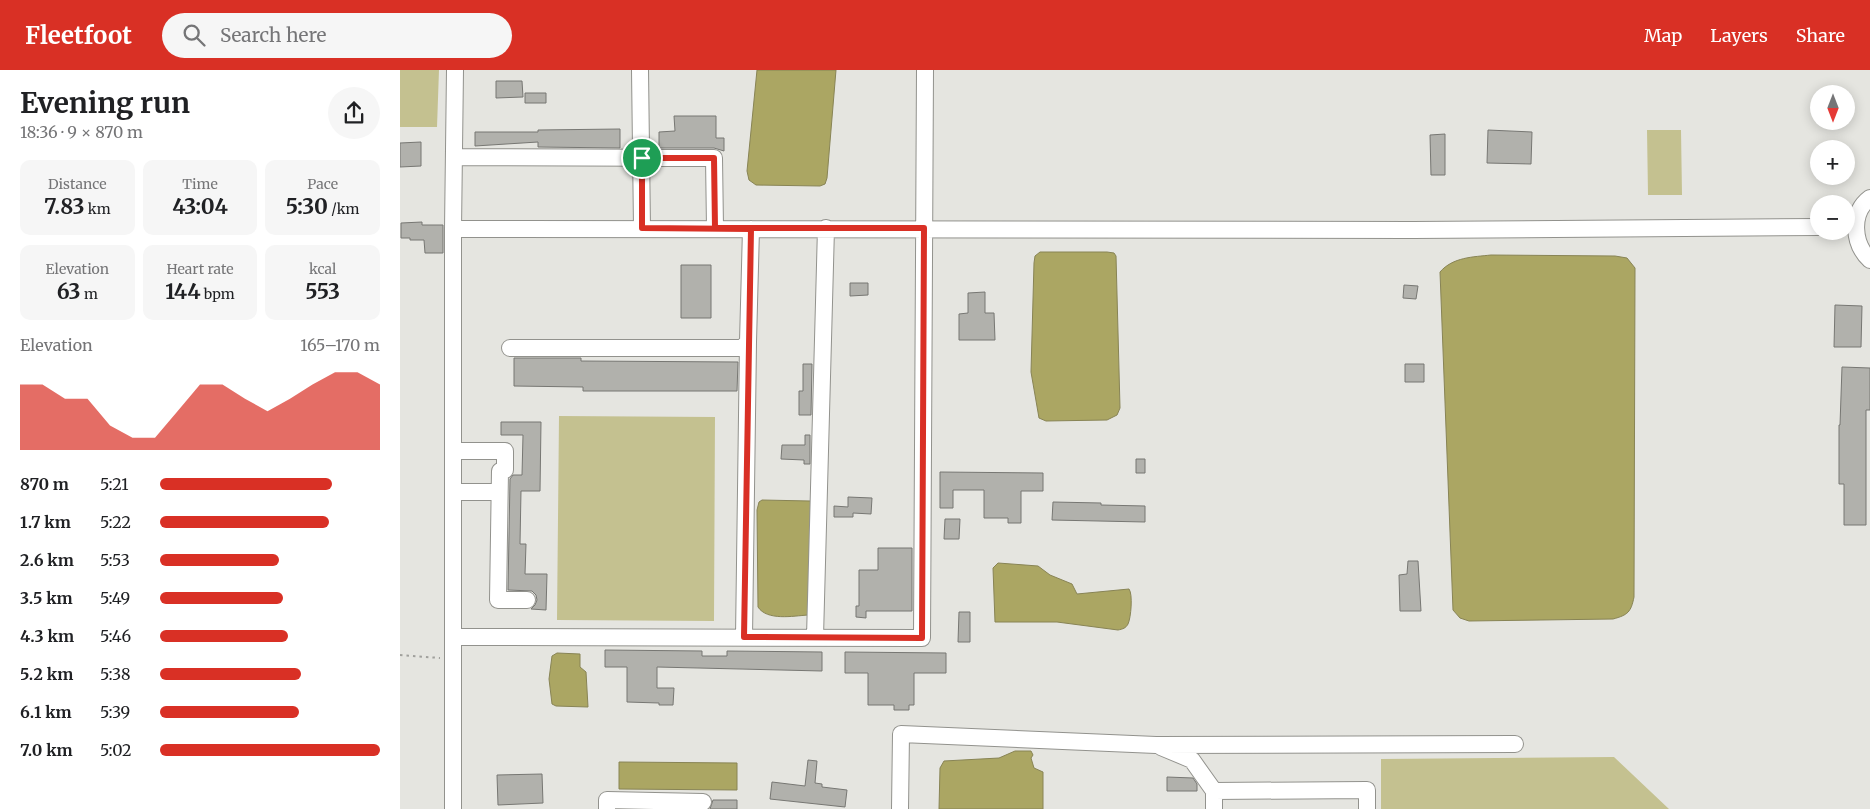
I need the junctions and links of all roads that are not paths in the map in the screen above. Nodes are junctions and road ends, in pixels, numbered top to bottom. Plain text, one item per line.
1 (456, 70) edge
2 (640, 70) edge
3 (925, 70) edge
4 (454, 157) junction
5 (642, 158) junction
6 (1870, 198) edge
7 (1855, 219) edge
8 (1810, 227) edge
9 (642, 228) junction
10 (715, 228) junction
11 (826, 228) junction
12 (924, 228) junction
13 (453, 229) junction
14 (751, 229) junction
15 (1855, 237) edge
16 (1870, 260) edge
17 (748, 342) junction
18 (510, 348) dead end
19 (453, 451) junction
20 (453, 492) junction
21 (499, 492) junction
22 (527, 600) dead end
23 (453, 637) junction
24 (744, 637) junction
25 (815, 637) junction
26 (1515, 744) dead end
27 (1156, 745) junction
28 (1214, 791) junction
29 (703, 802) dead end
30 (453, 809) edge
31 (607, 809) edge
32 (900, 809) edge
33 (1214, 809) edge
34 (1367, 809) edge

1 - 4 street
2 - 5 street
3 - 12 street
4 - 5 street
4 - 13 street
5 - 9 street
5 - 10 street
6 - 7 street
8 - 12 street
9 - 10 street
9 - 13 street
10 - 14 street
11 - 12 street
11 - 14 street
11 - 25 street
12 - 25 street
13 - 19 street
14 - 17 street
15 - 16 street
17 - 18 street
17 - 24 street
19 - 20 street
19 - 21 street
20 - 21 street
20 - 23 street
21 - 22 street
23 - 24 street
23 - 30 street
24 - 25 street
26 - 27 street
27 - 28 street
27 - 32 street
28 - 33 street
28 - 34 street
29 - 31 street

